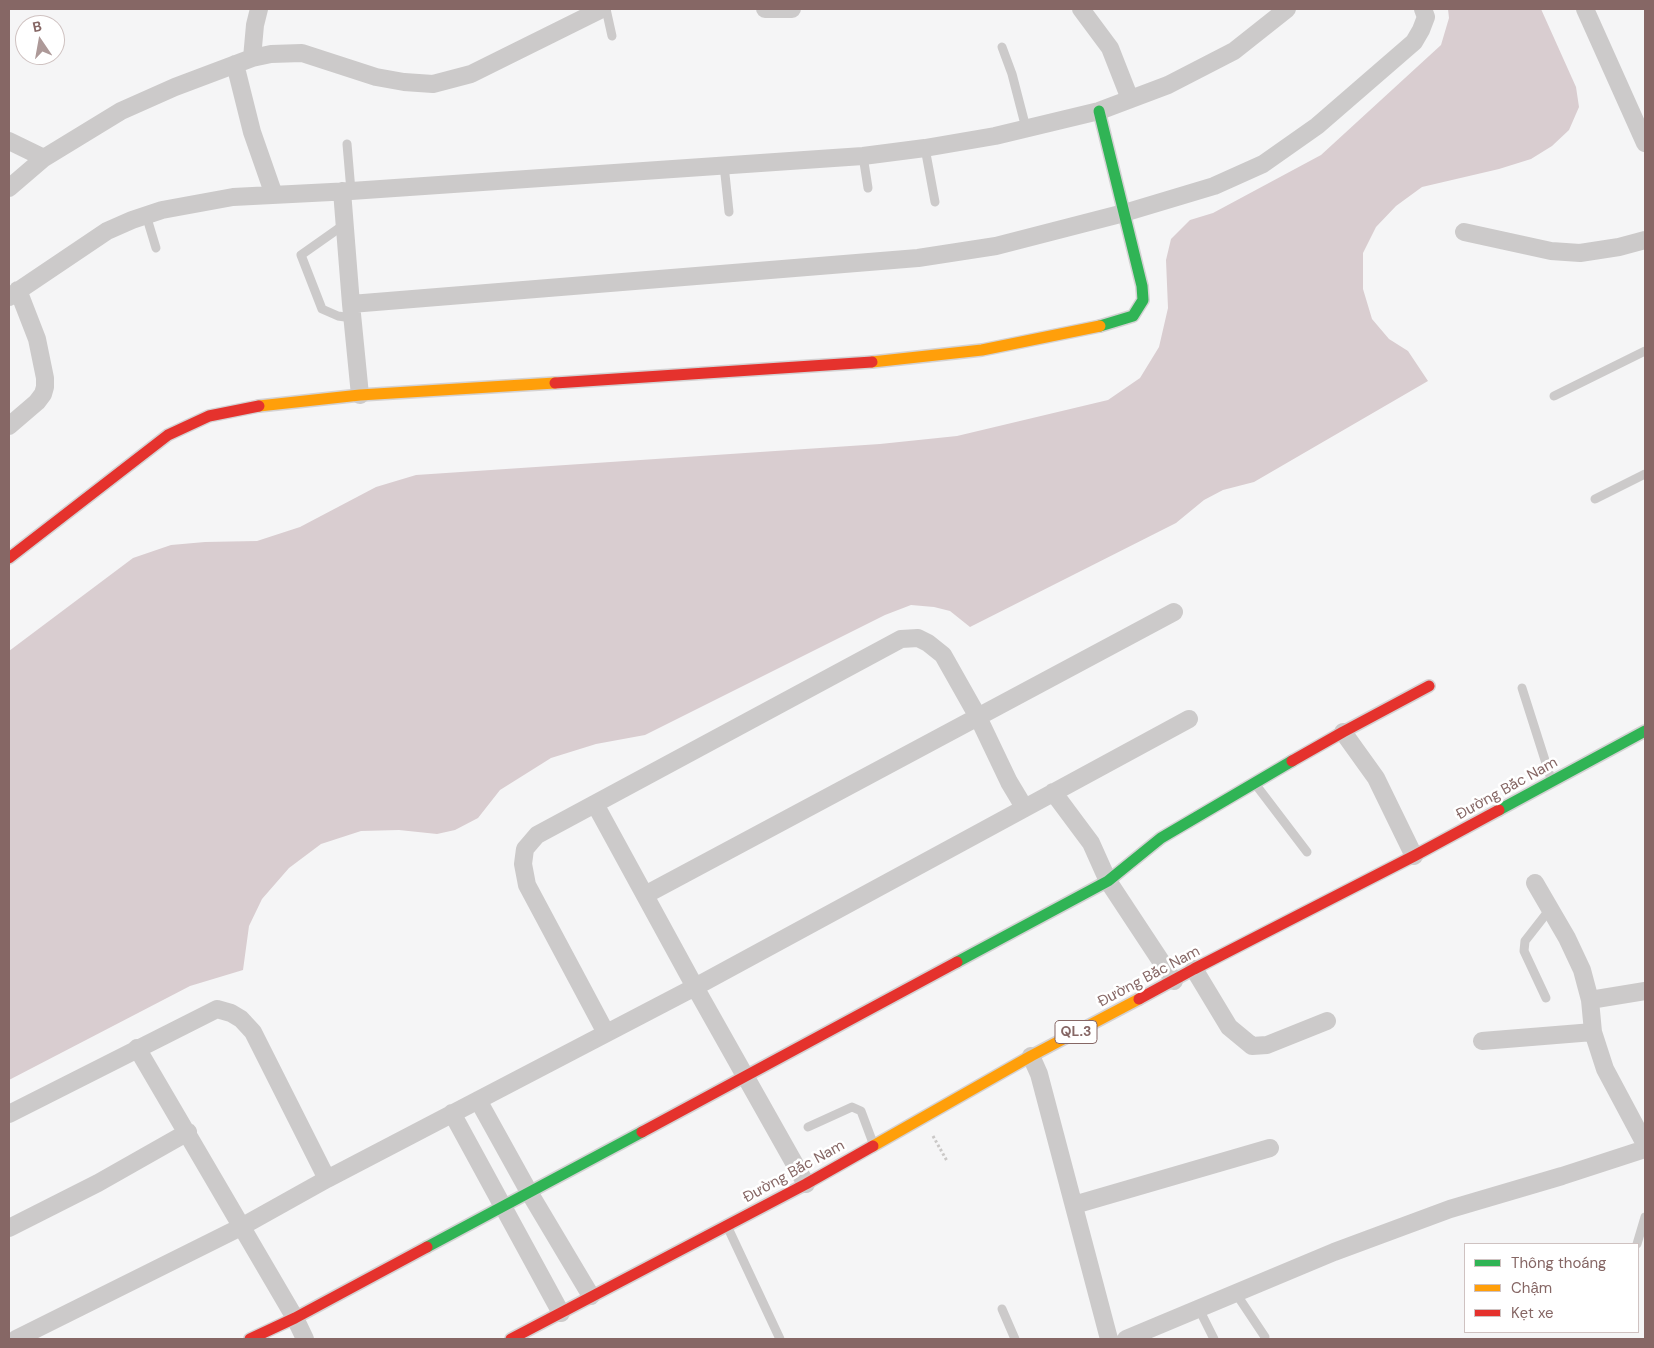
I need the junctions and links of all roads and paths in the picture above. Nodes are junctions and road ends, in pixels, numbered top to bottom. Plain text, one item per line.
1 (259, 9) edge
2 (602, 9) edge
3 (606, 9) edge
4 (765, 9) edge
5 (792, 9) edge
6 (1082, 9) edge
7 (1287, 9) edge
8 (1423, 9) edge
9 (1585, 9) edge
10 (612, 36) dead end
11 (1002, 47) dead end
12 (252, 58) junction
13 (235, 64) junction
14 (1130, 99) junction
15 (1099, 111) junction
16 (1026, 128) junction
17 (9, 141) edge
18 (1645, 143) edge
19 (347, 144) dead end
20 (925, 148) junction
21 (863, 156) junction
22 (44, 158) junction
23 (724, 165) junction
24 (9, 188) edge
25 (868, 188) dead end
26 (347, 191) junction
27 (274, 195) junction
28 (935, 202) dead end
29 (729, 212) dead end
30 (1124, 212) junction
31 (146, 215) junction
32 (345, 224) junction
33 (1464, 232) dead end
34 (1645, 240) edge
35 (156, 248) dead end
36 (14, 293) edge
37 (351, 311) junction
38 (1645, 351) edge
39 (360, 395) junction
40 (1554, 396) dead end
41 (9, 426) edge
42 (1645, 474) edge
43 (1595, 499) dead end
44 (9, 558) edge
45 (1174, 612) dead end
46 (1429, 686) dead end
47 (1522, 688) dead end
48 (978, 717) junction
49 (1189, 719) dead end
50 (1645, 731) edge
51 (1343, 732) junction
52 (1552, 781) junction
53 (1254, 783) junction
54 (1053, 792) junction
55 (595, 804) junction
56 (1024, 807) junction
57 (1308, 852) dead end
58 (1414, 856) junction
59 (1108, 881) junction
60 (1535, 883) dead end
61 (645, 895) junction
62 (1550, 909) junction
63 (1194, 969) junction
64 (1174, 981) junction
65 (695, 987) junction
66 (1645, 991) edge
67 (1546, 998) dead end
68 (1590, 1000) junction
69 (1327, 1021) dead end
70 (1592, 1032) junction
71 (606, 1033) junction
72 (1482, 1042) dead end
73 (138, 1048) junction
74 (1031, 1056) junction
75 (746, 1075) junction
76 (478, 1100) junction
77 (452, 1113) junction
78 (9, 1114) edge
79 (923, 1118) junction
80 (808, 1127) dead end
81 (188, 1132) junction
82 (1645, 1144) edge
83 (874, 1145) junction
84 (1270, 1148) dead end
85 (1645, 1149) edge
86 (947, 1161) dead end
87 (327, 1179) junction
88 (806, 1184) junction
89 (529, 1192) junction
90 (1074, 1205) junction
91 (503, 1206) junction
92 (1645, 1217) edge
93 (727, 1226) junction
94 (241, 1227) junction
95 (9, 1228) edge
96 (1637, 1243) edge
97 (1235, 1292) junction
98 (591, 1296) junction
99 (1002, 1309) dead end
100 (1199, 1309) junction
101 (562, 1313) junction
102 (295, 1318) junction
103 (1265, 1337) dead end
104 (16, 1339) edge
105 (250, 1339) edge
106 (305, 1339) edge
107 (511, 1339) edge
108 (780, 1339) edge
109 (1015, 1339) edge
110 (1110, 1339) edge
111 (1126, 1339) edge
112 (1214, 1339) edge

1 - 12 street
2 - 12 street
3 - 10 lane
4 - 5 street
6 - 14 street
7 - 14 street
8 - 30 street
9 - 18 street
11 - 16 lane
12 - 13 street
13 - 22 street
13 - 27 street
14 - 15 street
15 - 16 street
15 - 30 main road
16 - 20 street
17 - 22 street
19 - 26 lane
20 - 21 street
20 - 28 lane
21 - 23 street
21 - 25 lane
22 - 24 street
23 - 26 street
23 - 29 lane
26 - 27 street
26 - 32 street
27 - 31 street
30 - 37 street
30 - 39 main road
31 - 35 lane
31 - 36 street
32 - 37 street
32 - 37 lane
33 - 34 street
36 - 41 street
37 - 39 street
38 - 40 lane
39 - 44 main road
42 - 43 lane
45 - 48 street
46 - 51 main road
47 - 52 lane
48 - 55 street
48 - 56 street
48 - 61 street
49 - 54 street
50 - 52 main road, Đường Bắc Nam / QL.3
51 - 53 main road
51 - 58 street
52 - 58 main road, Đường Bắc Nam / QL.3
53 - 57 lane
53 - 59 main road
54 - 56 street
54 - 59 street
55 - 61 street
55 - 71 street
56 - 65 street
58 - 63 main road, Đường Bắc Nam / QL.3
59 - 64 street
59 - 75 main road
60 - 62 street
61 - 65 street
62 - 67 lane
62 - 68 street
63 - 64 main road, Đường Bắc Nam / QL.3
63 - 69 street
64 - 74 main road, Đường Bắc Nam / QL.3
65 - 71 street
65 - 75 street
66 - 68 street
68 - 70 street
70 - 72 street
70 - 82 street
71 - 76 street
73 - 78 street
73 - 81 street
73 - 87 street
74 - 79 main road, Đường Bắc Nam / QL.3
74 - 90 street
75 - 88 street
75 - 89 main road
76 - 77 street
76 - 89 street
77 - 87 street
77 - 91 street
79 - 83 main road, Đường Bắc Nam / QL.3
79 - 86 path
80 - 83 lane
81 - 94 street
81 - 95 street
83 - 88 main road, Đường Bắc Nam / QL.3
84 - 90 street
85 - 97 street
87 - 94 street
88 - 93 main road, Đường Bắc Nam / QL.3
89 - 91 main road
89 - 98 street
90 - 110 street
91 - 101 street
91 - 102 main road
92 - 96 lane
93 - 98 main road, Đường Bắc Nam / QL.3
93 - 108 lane
94 - 102 street
94 - 104 street
97 - 100 street
97 - 103 lane
98 - 101 main road, Đường Bắc Nam / QL.3
99 - 109 lane
100 - 111 street
100 - 112 lane
101 - 107 main road, Đường Bắc Nam / QL.3
102 - 105 main road
102 - 106 street

